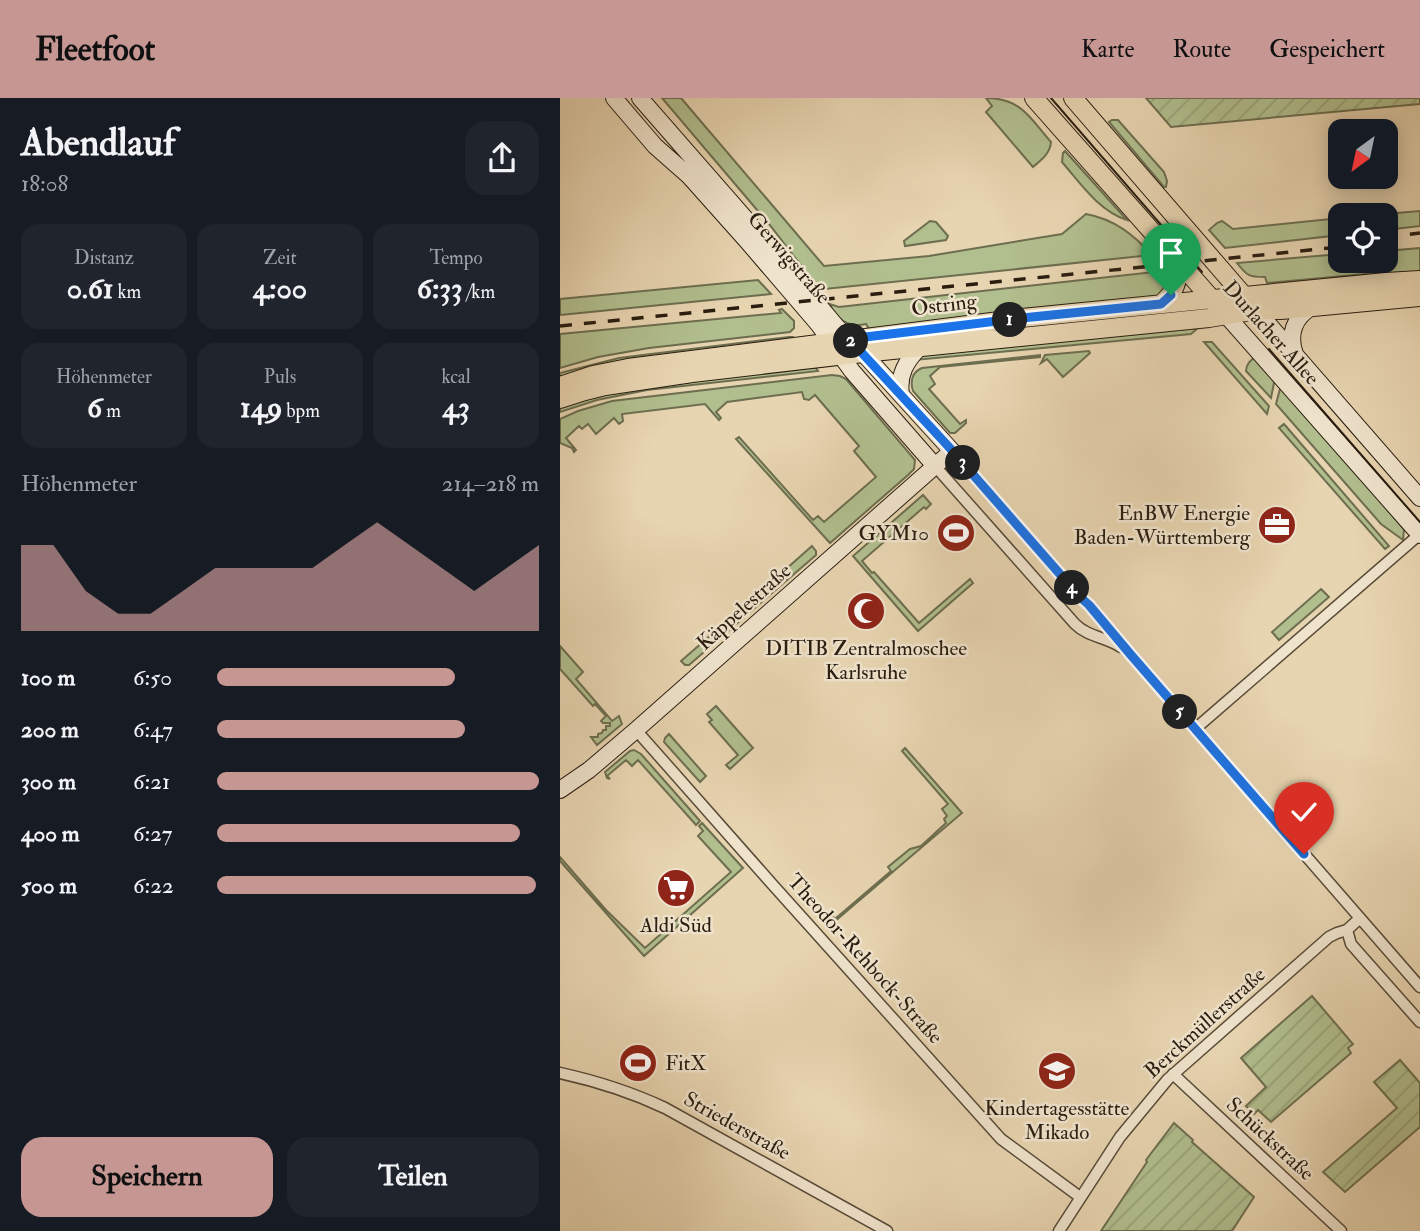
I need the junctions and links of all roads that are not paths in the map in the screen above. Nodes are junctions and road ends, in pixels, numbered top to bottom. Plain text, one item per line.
1 (614, 98) edge
2 (640, 98) edge
3 (1034, 98) edge
4 (1073, 98) edge
5 (1177, 261) junction
6 (1420, 281) edge
7 (1244, 296) junction
8 (1420, 297) edge
9 (1211, 299) junction
10 (1161, 304) junction
11 (1312, 307) junction
12 (1257, 310) junction
13 (1226, 315) junction
14 (841, 346) junction
15 (920, 347) junction
16 (863, 353) junction
17 (1295, 354) junction
18 (560, 386) edge
19 (901, 394) junction
20 (560, 400) edge
21 (952, 451) junction
22 (935, 466) junction
23 (1420, 498) edge
24 (1420, 534) edge
25 (1131, 655) junction
26 (1195, 729) junction
27 (636, 730) junction
28 (560, 790) edge
29 (1360, 918) junction
30 (1347, 930) junction
31 (1420, 987) edge
32 (1420, 1022) edge
33 (560, 1073) edge
34 (1172, 1074) junction
35 (1080, 1197) junction
36 (887, 1231) edge
37 (1059, 1231) edge
38 (1341, 1231) edge

1 - 14 street, Gerwigstraße
2 - 14 street, Gerwigstraße
3 - 5 main road, Durlacher Allee
4 - 7 main road, Durlacher Allee
5 - 9 main road, Durlacher Allee
5 - 10 main road
6 - 7 main road, Ostring
7 - 9 main road, Ostring
7 - 12 street, Durlacher Allee
8 - 11 main road, Ostring
9 - 10 main road, Ostring
9 - 13 main road, Durlacher Allee
10 - 14 main road, Ostring
11 - 12 main road, Ostring
11 - 17 street
12 - 13 main road, Ostring
12 - 17 street, Durlacher Allee
13 - 15 main road, Ostring
13 - 24 street, Durlacher Allee
14 - 16 main road, Ostring
14 - 18 main road, Ostring
14 - 20 main road, Ostring
14 - 22 street, Gerwigstraße
15 - 16 main road, Ostring
15 - 19 street
16 - 19 street, Gerwigstraße
17 - 23 street, Durlacher Allee
19 - 21 street, Gerwigstraße
21 - 22 street, Käppelestraße
21 - 25 street, Gerwigstraße
22 - 25 street, Gerwigstraße
22 - 27 street, Käppelestraße
24 - 26 street
25 - 26 street, Gerwigstraße
26 - 29 street, Gerwigstraße
27 - 28 street, Käppelestraße
27 - 35 street, Theodor-Rehbock-Straße
29 - 30 street
29 - 31 street, Gerwigstraße
30 - 32 street
30 - 34 street, Berckmüllerstraße
33 - 36 street, Striederstraße
34 - 35 street, Berckmüllerstraße
34 - 38 street, Schückstraße
35 - 37 street, Berckmüllerstraße

